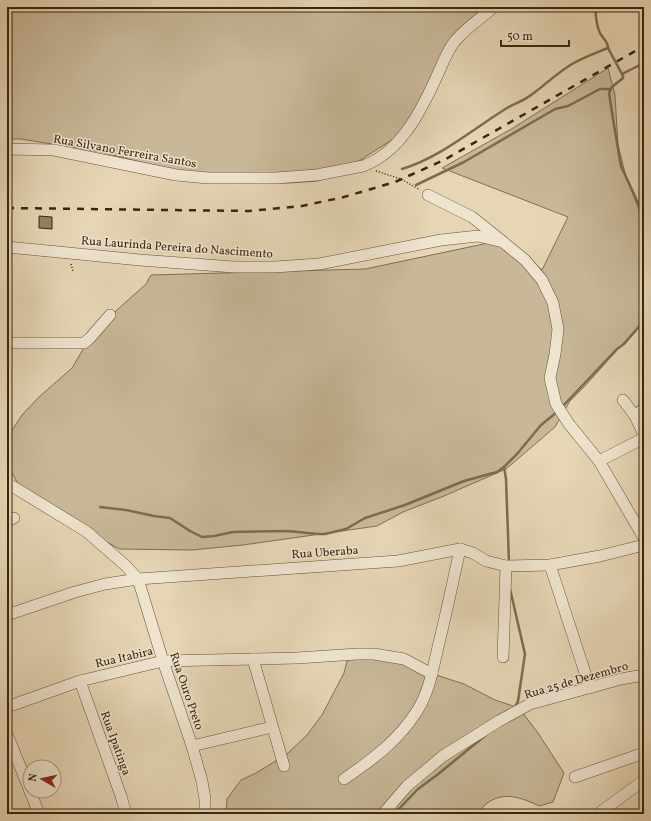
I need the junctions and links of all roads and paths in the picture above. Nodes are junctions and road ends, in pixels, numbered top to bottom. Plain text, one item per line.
1 (494, 7) edge
2 (7, 149) edge
3 (363, 166) junction
4 (428, 195) joint
5 (503, 242) junction
6 (7, 247) edge
7 (110, 315) dead end
8 (7, 343) edge
9 (623, 400) dead end
10 (644, 408) edge
11 (635, 416) junction
12 (644, 437) edge
13 (599, 461) junction
14 (8, 482) edge
15 (640, 525) edge
16 (644, 538) edge
17 (644, 545) edge
18 (460, 549) junction
19 (550, 565) junction
20 (506, 566) junction
21 (138, 579) junction
22 (7, 615) edge
23 (503, 657) dead end
24 (253, 659) junction
25 (162, 661) junction
26 (432, 674) junction
27 (644, 675) edge
28 (80, 681) junction
29 (590, 688) junction
30 (7, 707) edge
31 (272, 727) junction
32 (7, 734) edge
33 (192, 746) junction
34 (644, 752) edge
35 (284, 766) dead end
36 (22, 771) edge
37 (575, 777) dead end
38 (344, 779) dead end
39 (644, 780) edge
40 (33, 799) edge
41 (39, 814) edge
42 (126, 814) edge
43 (205, 814) edge
44 (383, 814) edge
45 (598, 814) edge

1 - 3 street, Rua Silvano Ferreira Santos
2 - 3 street, Rua Silvano Ferreira Santos
3 - 4 path
4 - 5 street
5 - 6 street, Rua Laurinda Pereira do Nascimento
5 - 13 street, Rua Laurinda Pereira do Nascimento
7 - 8 street
9 - 11 street
10 - 11 street
11 - 12 street
12 - 13 street
13 - 15 street, Rua Laurinda Pereira do Nascimento
14 - 21 street
15 - 16 street, Rua Laurinda Pereira do Nascimento
17 - 19 street
18 - 20 street
18 - 21 street, Rua Uberaba
18 - 26 street
19 - 20 street
19 - 29 street
20 - 23 street
21 - 22 street, Rua Uberaba
21 - 25 street, Rua Ouro Preto
24 - 25 street, Rua Itabira
24 - 26 street, Rua Itabira
24 - 31 street
25 - 28 street, Rua Itabira
25 - 33 street, Rua Ouro Preto
26 - 38 street
27 - 29 street, Rua 25 de Dezembro
28 - 30 street, Rua Itabira
28 - 42 street, Rua Ipatinga
29 - 44 street, Rua 25 de Dezembro
31 - 33 street
31 - 35 street
32 - 36 street
33 - 43 street, Rua Ouro Preto
34 - 37 street
39 - 45 street
40 - 41 street

